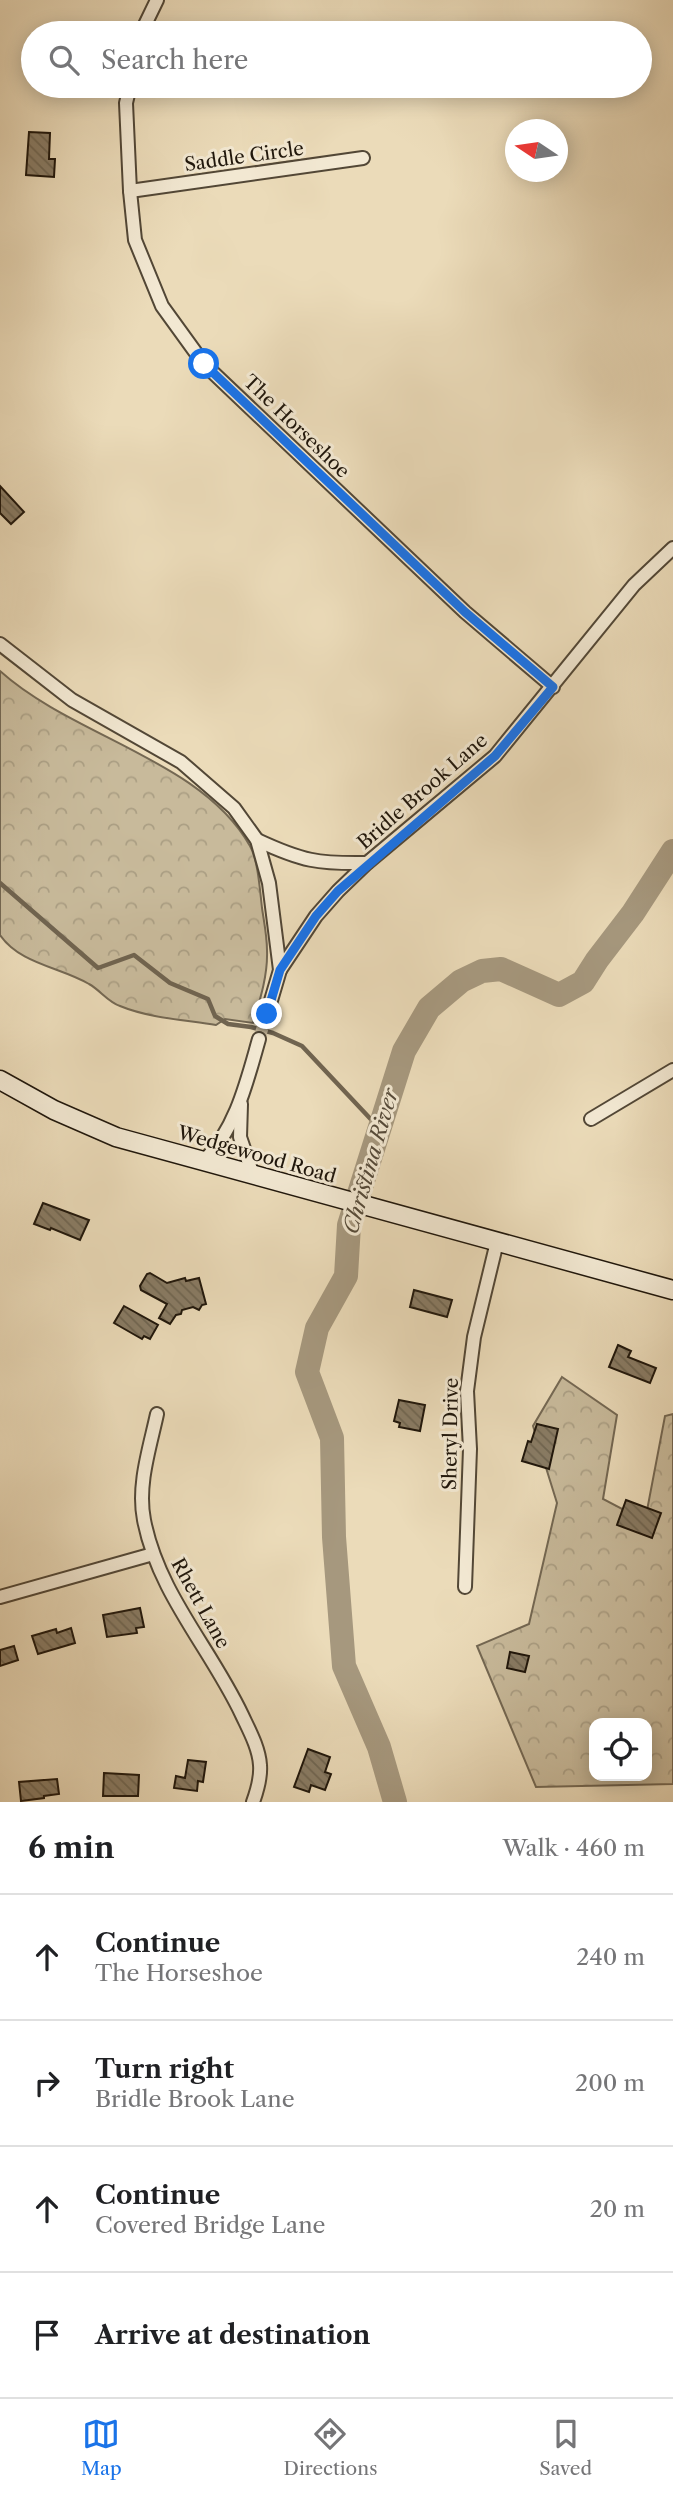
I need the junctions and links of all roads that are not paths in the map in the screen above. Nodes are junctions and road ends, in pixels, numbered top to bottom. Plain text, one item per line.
1 (157, 0) edge
2 (147, 21) edge
3 (127, 98) edge
4 (363, 158) dead end
5 (130, 191) junction
6 (673, 548) edge
7 (0, 644) edge
8 (553, 687) junction
9 (257, 840) junction
10 (368, 863) junction
11 (280, 970) junction
12 (267, 1014) tunnel mouth
13 (259, 1039) tunnel mouth
14 (673, 1070) edge
15 (0, 1080) edge
16 (241, 1101) junction
17 (591, 1119) dead end
18 (203, 1161) junction
19 (253, 1175) junction
20 (497, 1242) junction
21 (673, 1290) edge
22 (157, 1414) dead end
23 (153, 1554) junction
24 (465, 1587) dead end
25 (0, 1597) edge
26 (254, 1802) edge

1 - 2 street
3 - 5 street, The Horseshoe
4 - 5 street, Saddle Circle
5 - 8 street, The Horseshoe
6 - 8 street, Bridle Brook Lane
7 - 9 street
8 - 10 street, Bridle Brook Lane
9 - 10 street
9 - 11 street
10 - 11 street, Bridle Brook Lane
11 - 12 street
13 - 16 street
14 - 17 street
15 - 18 street, Wedgewood Road
16 - 18 street
16 - 19 street
18 - 19 street, Wedgewood Road
19 - 20 street, Wedgewood Road
20 - 21 street, Wedgewood Road
20 - 24 street, Sheryl Drive
22 - 23 street, Rhett Lane
23 - 25 street
23 - 26 street, Rhett Lane

